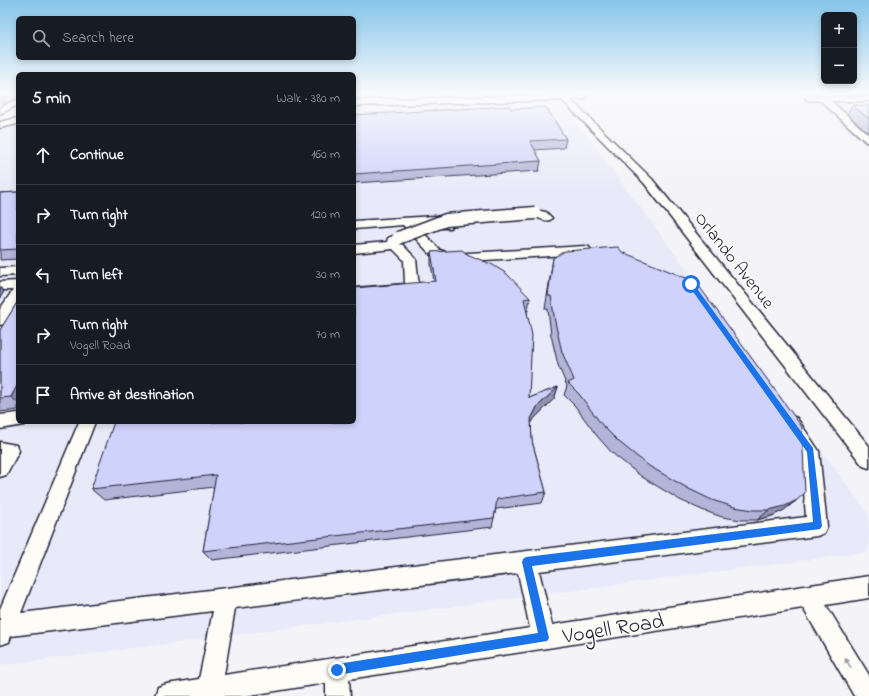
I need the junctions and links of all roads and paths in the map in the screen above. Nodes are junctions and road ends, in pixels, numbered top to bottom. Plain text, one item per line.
1 (592, 125) edge
2 (853, 125) edge
3 (869, 140) edge
4 (541, 215) dead end
5 (356, 225) edge
6 (446, 226) dead end
7 (403, 233) junction
8 (356, 247) edge
9 (604, 249) edge
10 (16, 271) edge
11 (0, 272) edge
12 (16, 285) edge
13 (0, 286) edge
14 (356, 293) edge
15 (16, 295) edge
16 (0, 320) edge
17 (783, 412) edge
18 (16, 420) edge
19 (0, 422) edge
20 (86, 424) edge
21 (0, 450) edge
22 (869, 460) edge
23 (0, 469) edge
24 (526, 562) junction
25 (869, 587) edge
26 (808, 596) junction
27 (226, 599) junction
28 (2, 631) edge
29 (544, 638) junction
30 (337, 670) junction
31 (209, 693) edge
32 (167, 696) edge
33 (338, 696) edge
34 (868, 696) edge

1 - 22 street, Orlando Avenue
2 - 3 street
4 - 7 street, bridge
5 - 7 street
6 - 7 street
7 - 8 street
7 - 9 street
7 - 14 street
10 - 11 street
12 - 13 street
15 - 16 street
17 - 24 street
18 - 19 street
20 - 28 street
21 - 23 street
24 - 27 street
24 - 29 street
25 - 26 street, Vogell Road
26 - 29 street, Vogell Road
34 -> 26 street
27 - 28 street
27 - 31 street
29 - 30 street, Vogell Road
30 - 31 street, Vogell Road
30 - 33 street
31 - 32 street, Vogell Road

